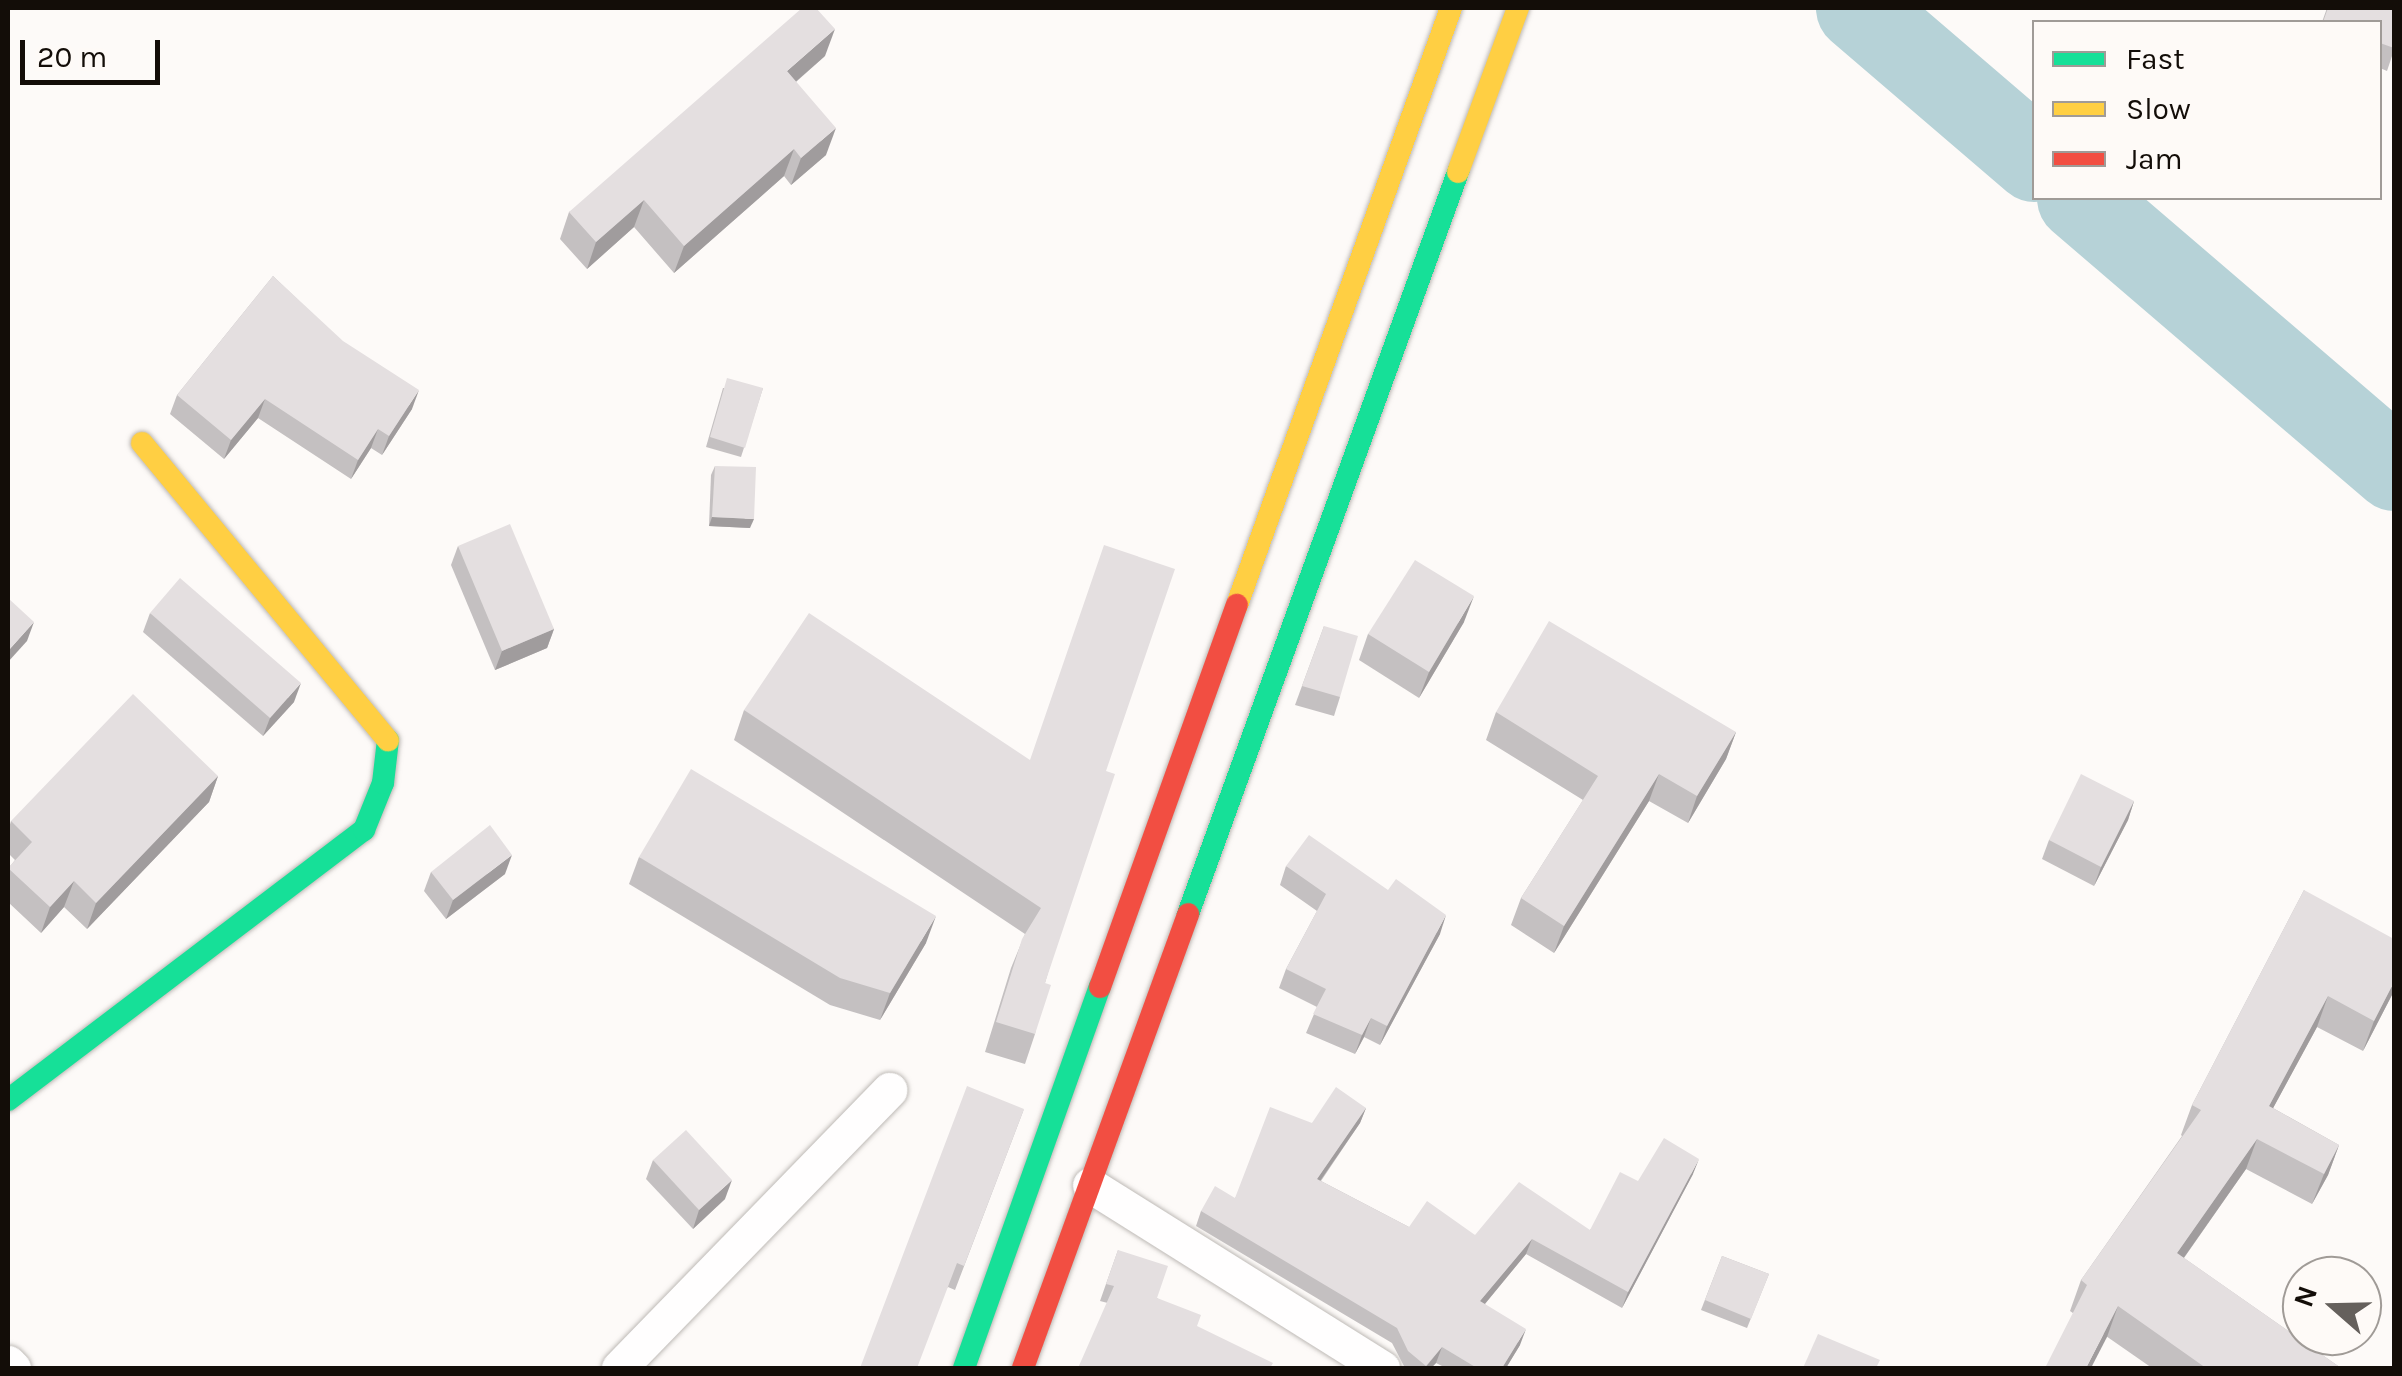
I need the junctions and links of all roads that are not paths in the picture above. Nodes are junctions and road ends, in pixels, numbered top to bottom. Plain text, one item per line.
1 (1451, 8) edge
2 (1518, 8) edge
3 (142, 443) dead end
4 (889, 1090) dead end
5 (8, 1100) edge
6 (1090, 1186) junction
7 (8, 1363) edge
8 (13, 1368) edge
9 (619, 1368) edge
10 (964, 1368) edge
11 (1023, 1368) edge
12 (1382, 1368) edge

1 - 10 main road
2 - 6 main road
3 - 5 main road
4 - 9 street
6 - 11 main road
6 - 12 street
7 - 8 street

